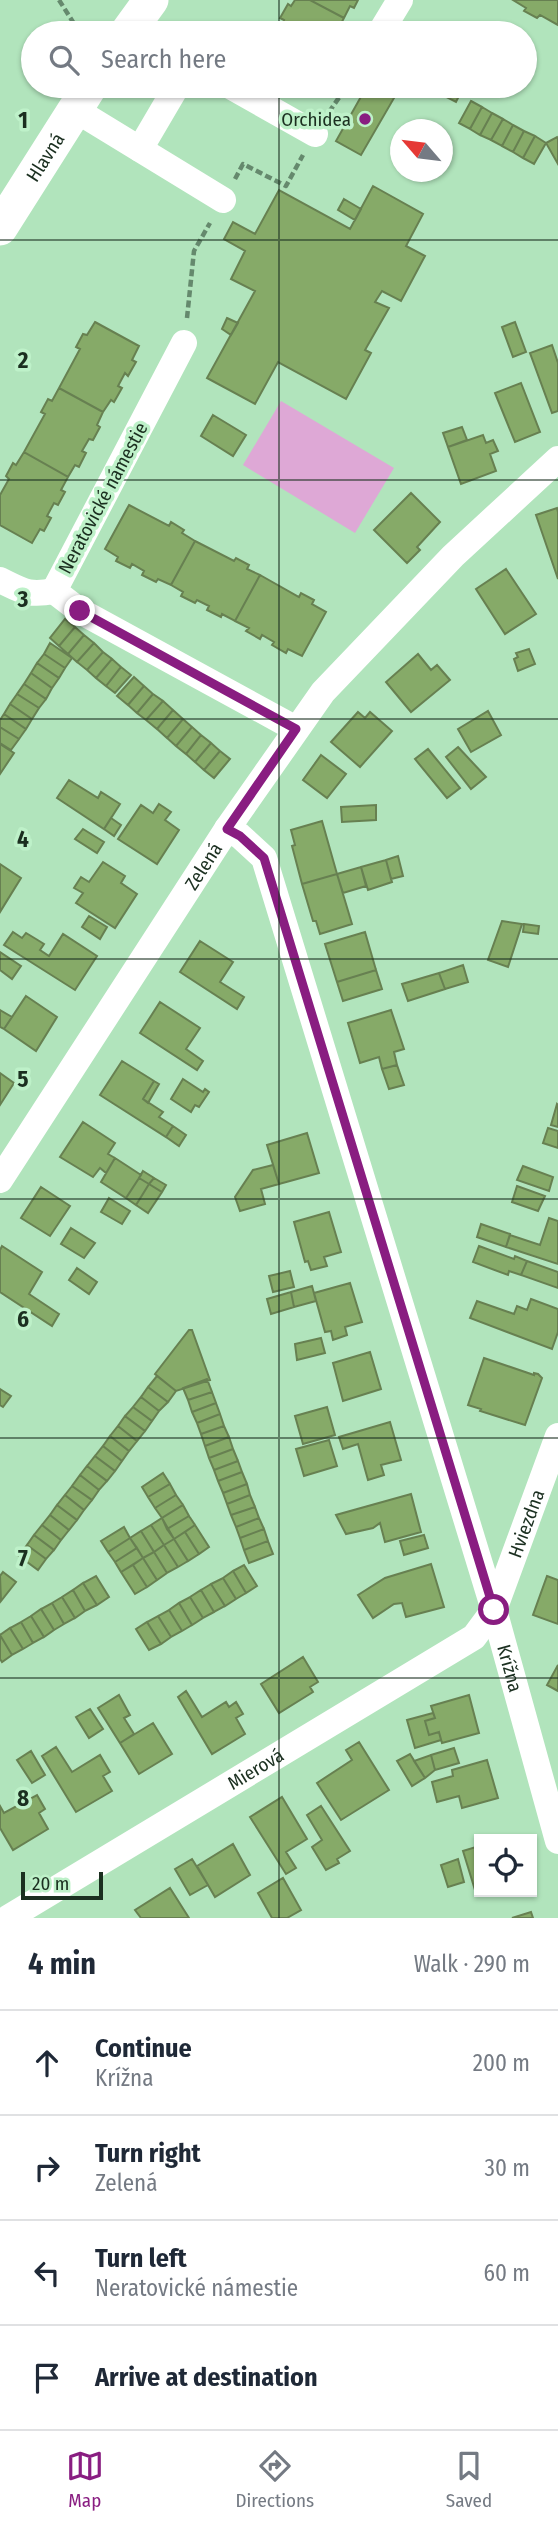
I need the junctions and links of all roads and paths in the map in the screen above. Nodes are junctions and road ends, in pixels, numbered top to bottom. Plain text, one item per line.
1 (59, 0) edge
2 (151, 0) edge
3 (400, 0) edge
4 (72, 21) edge
5 (136, 21) edge
6 (387, 21) edge
7 (82, 98) edge
8 (170, 98) edge
9 (251, 98) edge
10 (315, 134) dead end
11 (140, 149) junction
12 (223, 200) dead end
13 (0, 228) edge
14 (184, 343) dead end
15 (558, 459) edge
16 (7, 588) edge
17 (54, 591) junction
18 (296, 729) junction
19 (227, 829) junction
20 (0, 1180) edge
21 (558, 1436) edge
22 (494, 1610) junction
23 (558, 1841) edge
24 (8, 1918) edge

1 - 4 path
2 - 5 main road
3 - 6 street
7 - 11 street
7 - 13 main road, Hlavná
8 - 11 street
9 - 10 street
11 - 12 street
14 - 17 street, Neratovické námestie
15 - 18 street, Zelená
16 - 17 street
17 - 18 street, Neratovické námestie
18 - 19 street, Zelená
19 - 20 street, Zelená
19 - 22 street, Krížna
21 - 22 street, Hviezdna
22 - 23 street, Krížna
22 - 24 street, Mierová

